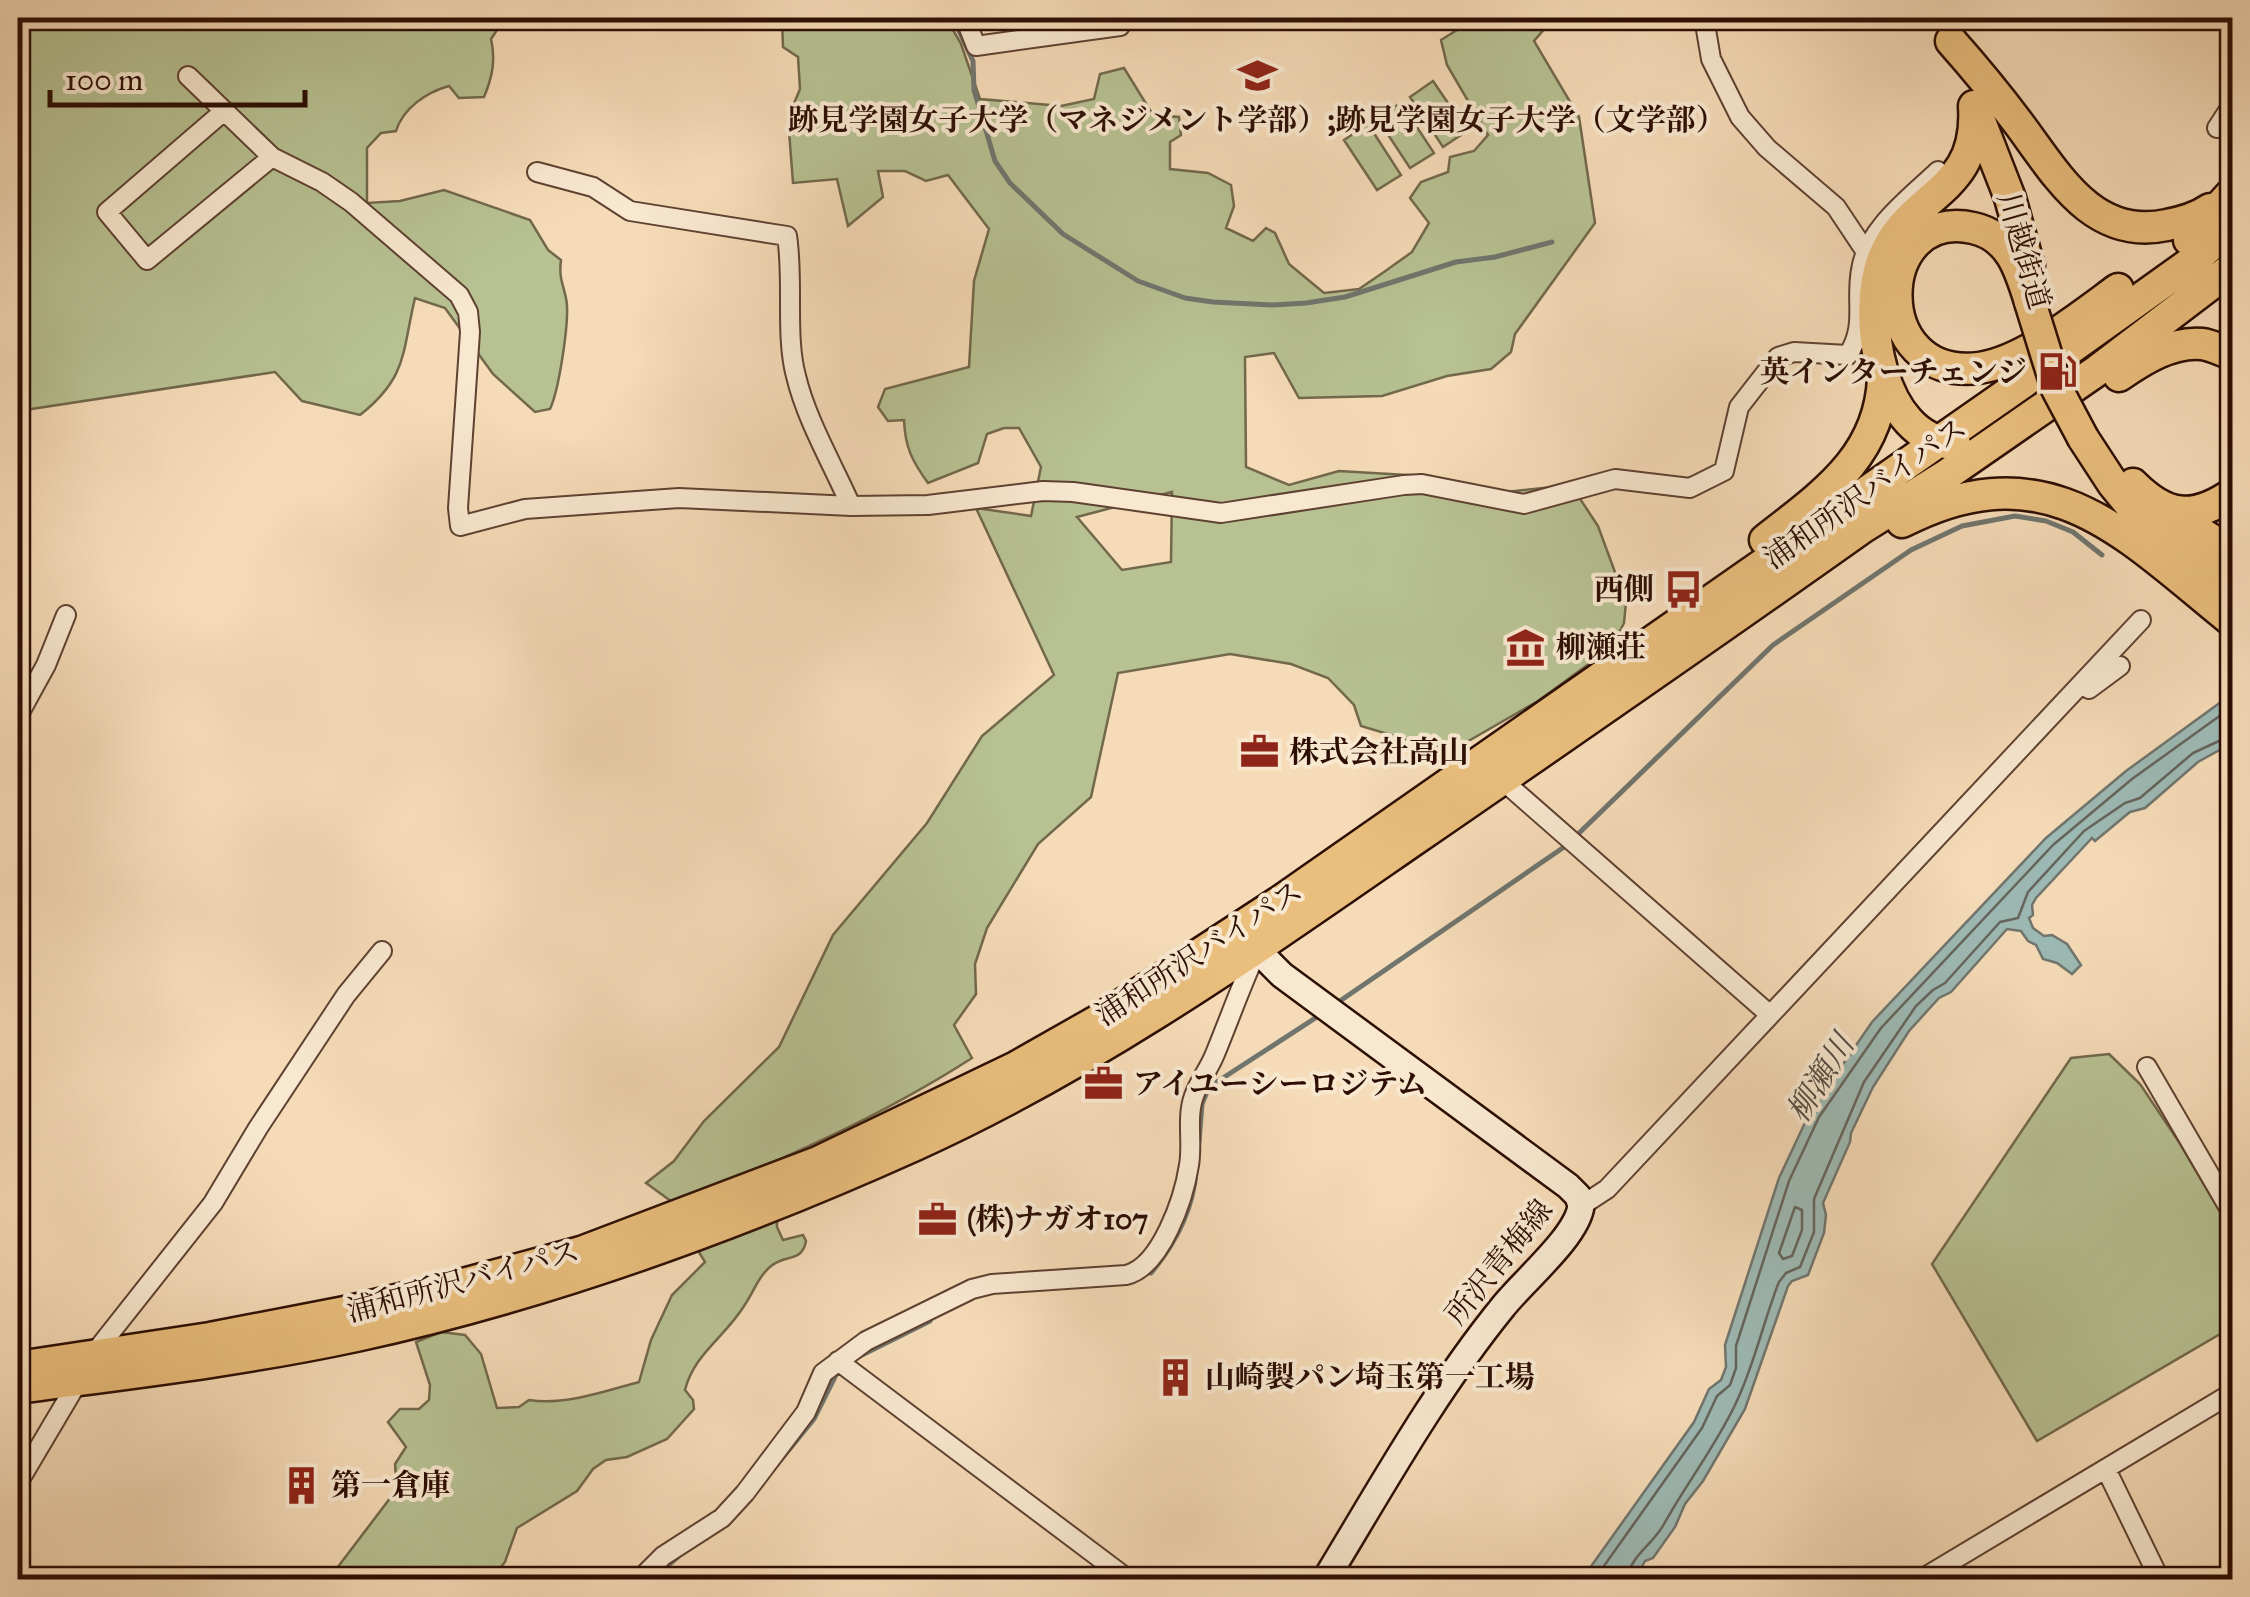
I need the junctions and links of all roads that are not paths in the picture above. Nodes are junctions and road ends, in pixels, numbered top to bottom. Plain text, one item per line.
1 (964, 18) edge
2 (1062, 18) edge
3 (1116, 18) edge
4 (1704, 18) edge
5 (1941, 28) edge
6 (1072, 34) junction
7 (188, 76) dead end
8 (2232, 105) edge
9 (1974, 106) junction
10 (223, 112) junction
11 (2217, 128) dead end
12 (272, 157) junction
13 (1938, 171) dead end
14 (537, 172) dead end
15 (2232, 194) edge
16 (2232, 226) edge
17 (1866, 252) junction
18 (2229, 276) edge
19 (2038, 299) junction
20 (2232, 354) edge
21 (2098, 370) junction
22 (1883, 372) junction
23 (2021, 384) junction
24 (2090, 434) junction
25 (1938, 441) junction
26 (2133, 484) junction
27 (2232, 494) edge
28 (851, 506) junction
29 (2168, 511) junction
30 (1895, 526) junction
31 (2232, 553) edge
32 (2195, 562) junction
33 (2228, 608) edge
34 (66, 614) dead end
35 (2141, 620) dead end
36 (1691, 649) junction
37 (2120, 666) dead end
38 (1573, 697) junction
39 (2057, 713) junction
40 (18, 716) edge
41 (1502, 779) junction
42 (1251, 937) junction
43 (382, 952) dead end
44 (1769, 1014) junction
45 (2147, 1067) dead end
46 (1581, 1206) junction
47 (2232, 1213) edge
48 (838, 1361) junction
49 (18, 1367) edge
50 (85, 1368) junction
51 (18, 1388) edge
52 (2232, 1392) edge
53 (2106, 1469) junction
54 (18, 1483) edge
55 (639, 1580) edge
56 (1129, 1580) edge
57 (1325, 1580) edge
58 (1920, 1580) edge
59 (2160, 1580) edge

1 - 6 street
2 - 6 street
3 - 6 street
4 - 17 street
5 - 9 highway, 川越街道
5 - 15 highway
5 - 19 highway, 川越街道
7 - 10 street
8 - 11 street
9 - 19 highway, 川越街道
9 - 22 highway
10 - 12 street
10 - 12 street
12 - 28 street
13 - 17 street
14 - 28 street
15 - 19 highway
16 - 23 highway, 浦和所沢バイパス
17 - 28 street
18 - 21 highway, 浦和所沢バイパス
18 - 23 highway
19 - 24 highway, 川越街道
20 - 30 highway
21 - 25 highway
21 - 36 highway, 浦和所沢バイパス
22 - 25 highway
22 - 38 highway
23 - 25 highway, 浦和所沢バイパス
24 - 26 highway, 川越街道
24 - 32 highway, 川越街道
24 - 33 highway
25 - 38 highway, 浦和所沢バイパス
26 - 29 highway
26 - 32 highway, 川越街道
27 - 29 highway
29 - 31 highway
30 - 33 highway
30 - 36 highway
32 - 33 highway
34 - 40 street
35 - 39 street
36 - 41 highway, 浦和所沢バイパス
37 - 39 street
38 - 42 highway, 浦和所沢バイパス
39 - 44 street
41 - 42 highway, 浦和所沢バイパス
41 - 44 street
42 - 46 main road, 所沢青梅線
42 - 48 street
42 - 50 highway, 浦和所沢バイパス
43 - 50 street
44 - 46 street
45 - 47 street
46 - 57 main road, 所沢青梅線
48 - 55 street
48 - 56 street
49 - 50 highway, 浦和所沢バイパス
50 - 51 highway, 浦和所沢バイパス
50 - 54 street
52 - 53 street
53 - 58 street
53 - 59 street

